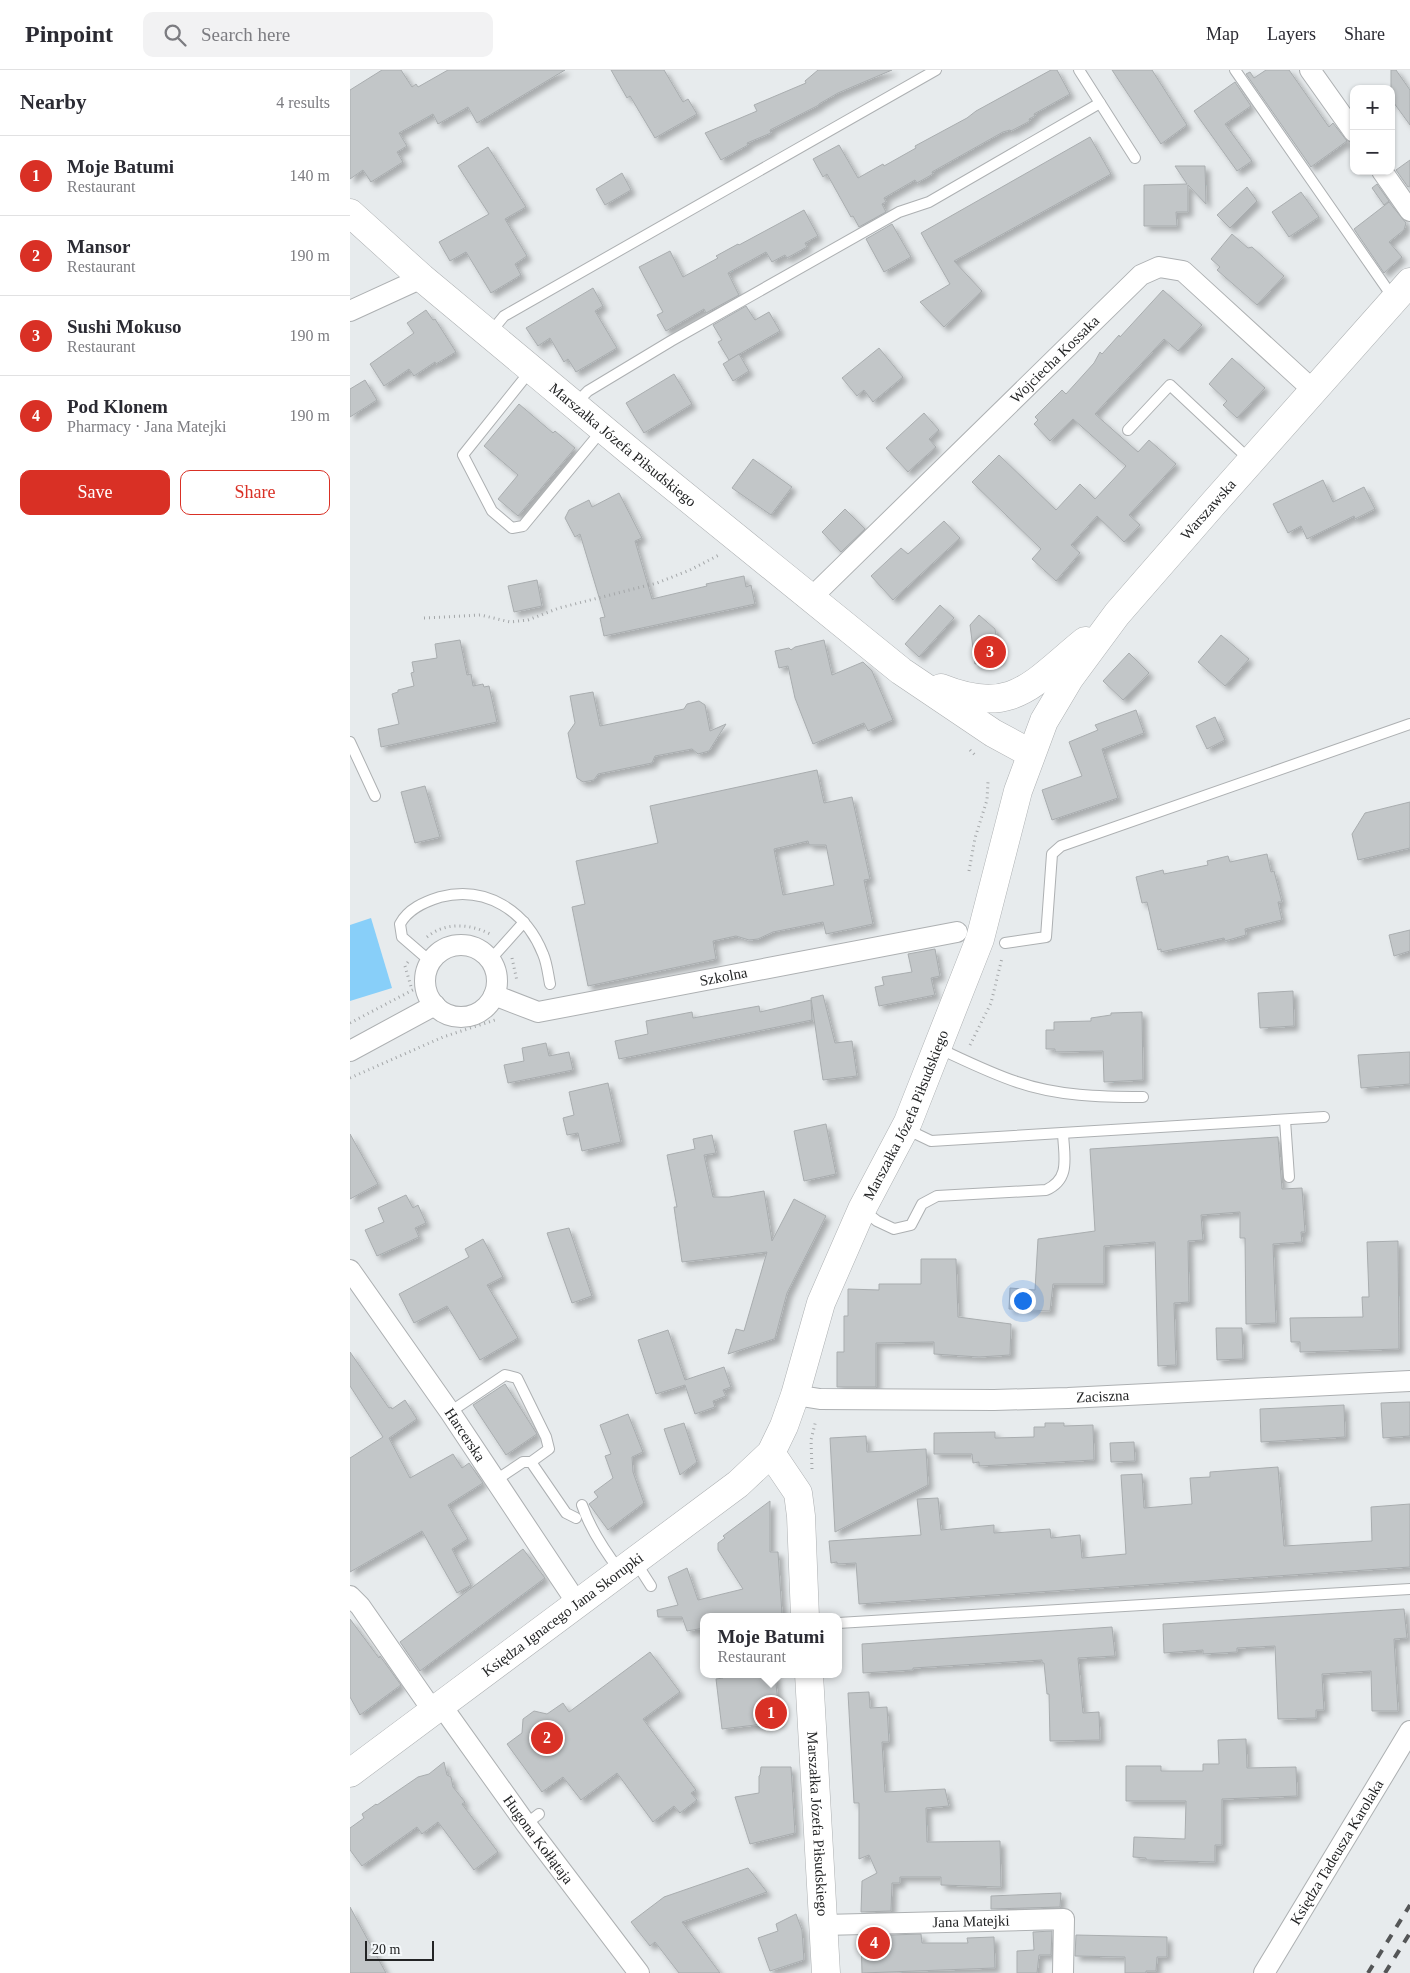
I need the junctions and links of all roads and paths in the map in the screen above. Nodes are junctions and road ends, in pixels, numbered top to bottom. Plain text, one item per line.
1 (936, 70) edge
2 (1079, 70) edge
3 (1235, 70) edge
4 (1310, 70) edge
5 (1100, 103) junction
6 (1353, 130) edge
7 (1135, 158) dead end
8 (1385, 175) edge
9 (1410, 211) edge
10 (350, 213) edge
11 (422, 278) junction
12 (1402, 291) edge
13 (350, 311) edge
14 (489, 334) junction
15 (532, 369) junction
16 (1313, 390) junction
17 (574, 405) junction
18 (604, 429) junction
19 (1128, 430) dead end
20 (1251, 460) junction
21 (740, 541) junction
22 (811, 598) junction
23 (1117, 614) junction
24 (424, 618) dead end
25 (900, 671) junction
26 (1410, 724) edge
27 (350, 742) edge
28 (1030, 753) junction
29 (375, 796) dead end
30 (524, 922) junction
31 (957, 932) dead end
32 (1005, 943) dead end
33 (490, 960) junction
34 (431, 962) junction
35 (426, 983) junction
36 (550, 984) dead end
37 (494, 995) junction
38 (435, 1005) junction
39 (350, 1023) edge
40 (938, 1047) junction
41 (350, 1051) edge
42 (1143, 1097) dead end
43 (1324, 1117) dead end
44 (1285, 1120) junction
45 (906, 1128) junction
46 (1063, 1133) junction
47 (1288, 1177) dead end
48 (862, 1209) junction
49 (350, 1270) edge
50 (1410, 1381) edge
51 (795, 1395) junction
52 (450, 1412) junction
53 (771, 1453) junction
54 (531, 1462) junction
55 (496, 1480) junction
56 (582, 1504) dead end
57 (576, 1518) dead end
58 (627, 1566) junction
59 (652, 1586) dead end
60 (1410, 1589) edge
61 (350, 1596) edge
62 (577, 1603) junction
63 (806, 1613) edge
64 (842, 1623) edge
65 (809, 1678) edge
66 (437, 1708) junction
67 (1410, 1731) edge
68 (350, 1774) edge
69 (823, 1925) junction
70 (639, 1973) edge
71 (826, 1973) edge
72 (1063, 1973) edge
73 (1264, 1973) edge

1 - 14 lane
2 - 5 lane
3 - 12 lane
4 - 6 street
5 - 7 lane
5 - 17 lane
8 - 9 street
10 - 11 main road, Marszałka Józefa Piłsudskiego
11 - 13 street
11 - 14 main road, Marszałka Józefa Piłsudskiego
12 - 16 main road, Warszawska
14 - 15 main road, Marszałka Józefa Piłsudskiego
15 - 17 main road, Marszałka Józefa Piłsudskiego
15 - 18 lane
16 - 20 main road, Warszawska
16 - 22 street, Wojciecha Kossaka
17 - 18 main road, Marszałka Józefa Piłsudskiego
18 - 21 main road, Marszałka Józefa Piłsudskiego
19 - 20 lane
20 - 23 main road, Warszawska
21 - 22 main road, Marszałka Józefa Piłsudskiego
21 - 24 path
22 - 25 main road, Marszałka Józefa Piłsudskiego
23 - 25 main road, Marszałka Józefa Piłsudskiego
23 - 28 main road, Warszawska
25 - 28 main road, Marszałka Józefa Piłsudskiego
26 - 32 lane
27 - 29 lane
28 - 40 main road, Marszałka Józefa Piłsudskiego
30 - 33 lane
30 - 34 lane
30 - 36 lane
31 - 37 street, Szkolna
33 - 34 street
33 - 37 street
34 - 35 street
35 - 38 street
35 - 39 path
37 - 38 street
38 - 41 street
40 - 42 lane
40 - 45 main road, Marszałka Józefa Piłsudskiego
43 - 44 lane
44 - 46 lane
44 - 47 lane
45 - 46 lane
45 - 48 main road, Marszałka Józefa Piłsudskiego
46 - 48 lane
48 - 51 main road, Marszałka Józefa Piłsudskiego
49 - 52 street, Harcerska
50 - 51 street, Zaciszna
51 - 53 main road, Marszałka Józefa Piłsudskiego
52 - 54 lane
52 - 55 street, Harcerska
53 - 58 main road, Księdza Ignacego Jana Skorupki
53 - 63 main road
54 - 55 lane
54 - 57 lane
55 - 62 street, Harcerska
56 - 58 lane
58 - 59 lane
58 - 62 main road, Księdza Ignacego Jana Skorupki
60 - 64 lane
61 - 66 street, Hugona Kołłątaja
62 - 66 main road, Księdza Ignacego Jana Skorupki
65 - 69 main road, Marszałka Józefa Piłsudskiego
66 - 68 main road, Księdza Ignacego Jana Skorupki
66 - 70 street, Hugona Kołłątaja
67 - 73 street, Księdza Tadeusza Karolaka
69 - 71 main road, Marszałka Józefa Piłsudskiego
69 - 72 street, Jana Matejki

